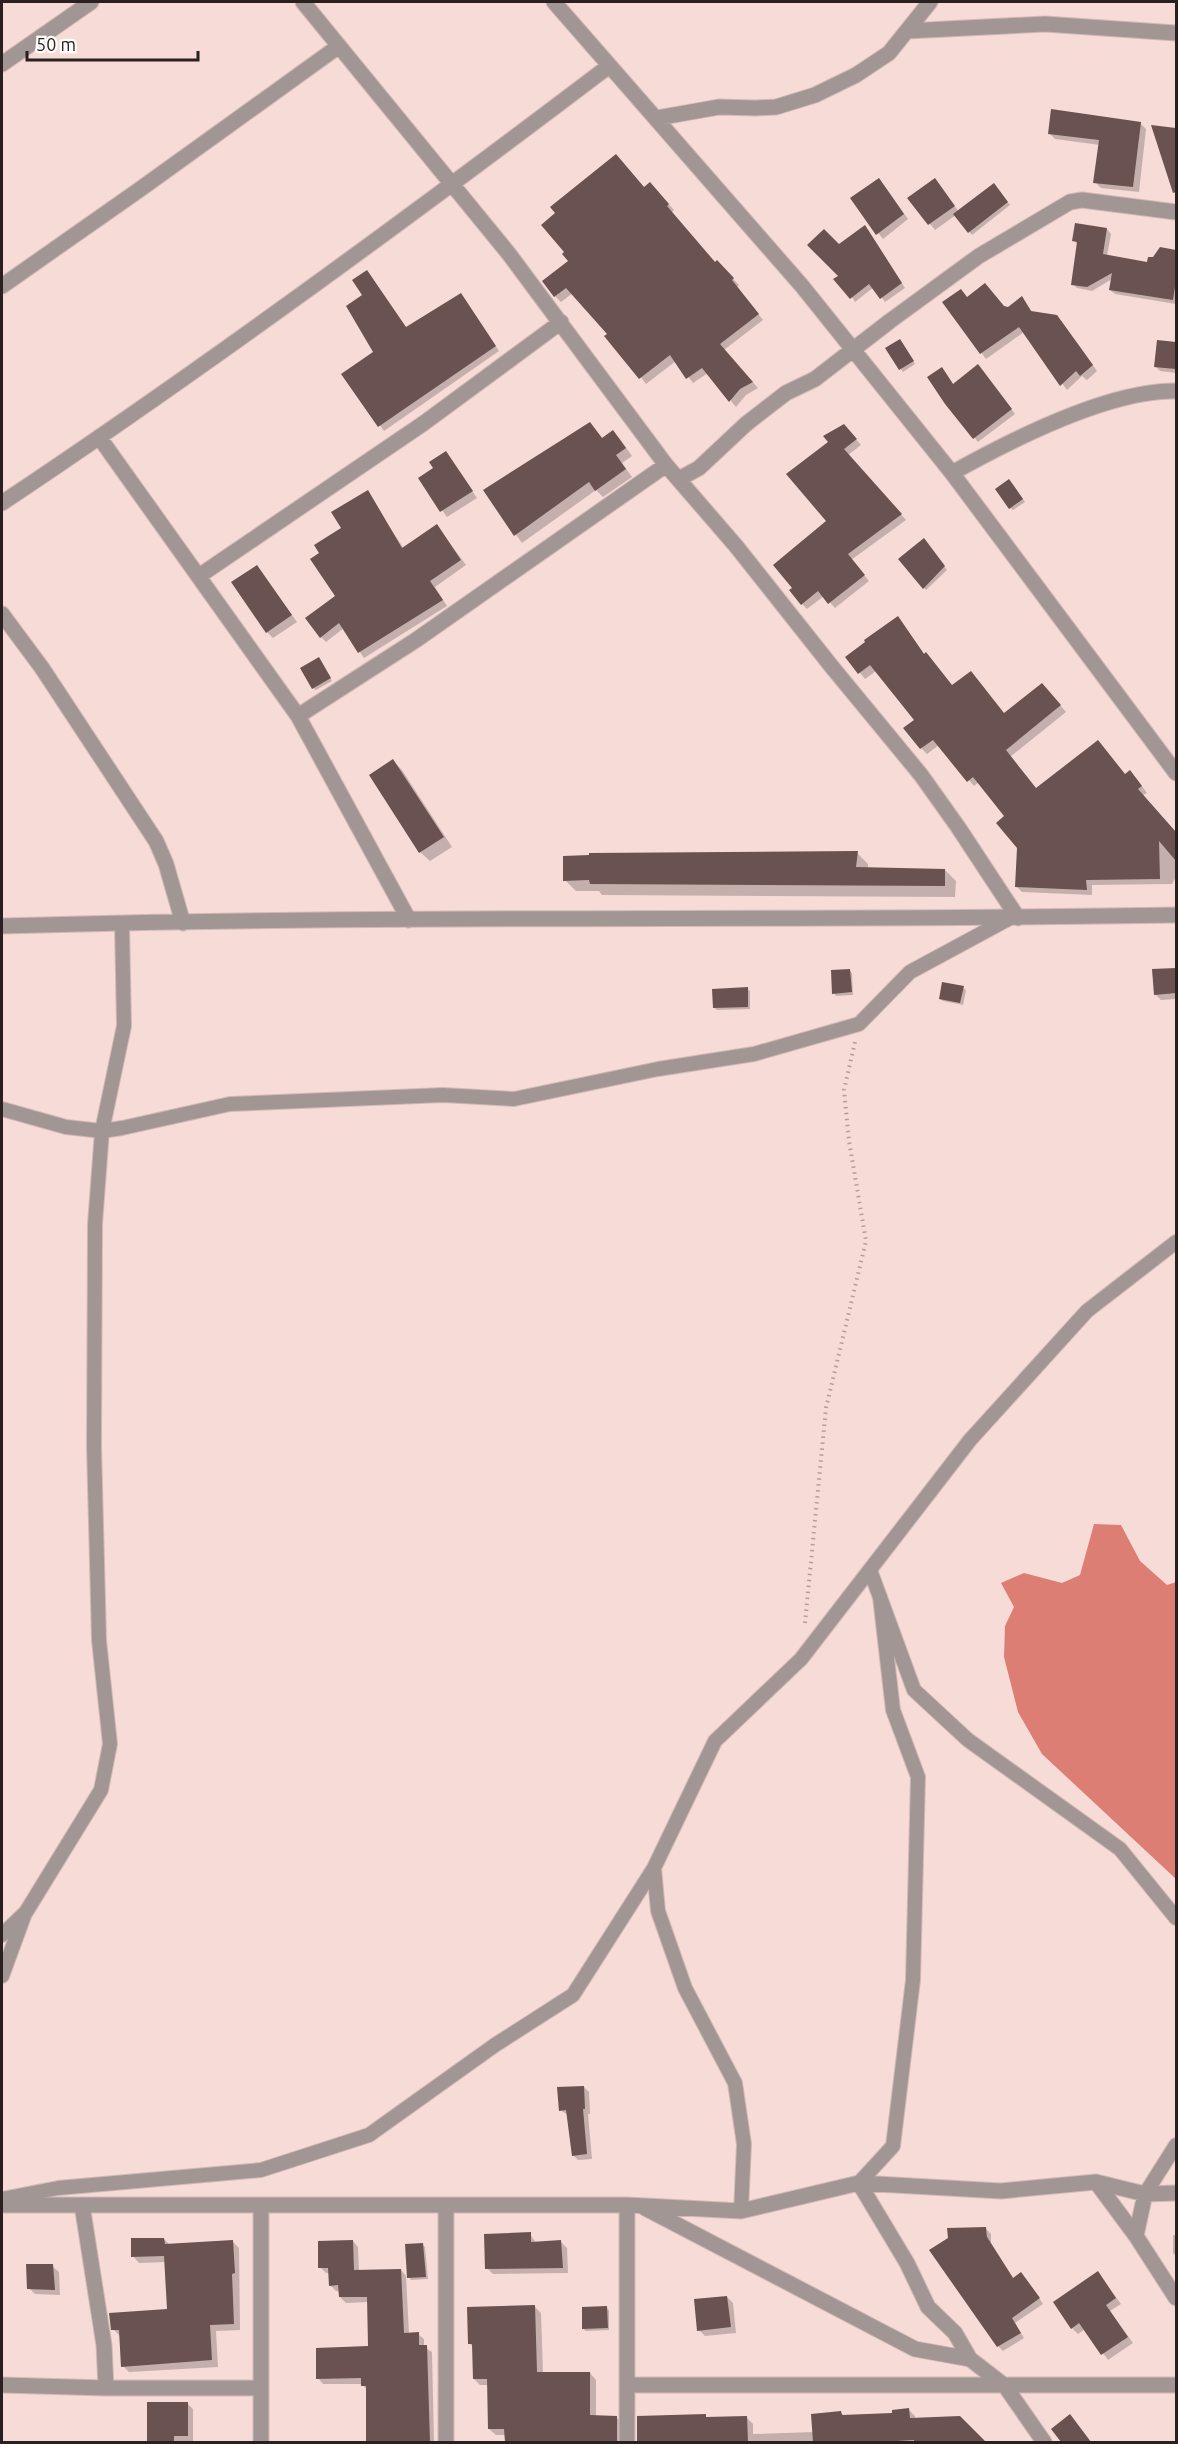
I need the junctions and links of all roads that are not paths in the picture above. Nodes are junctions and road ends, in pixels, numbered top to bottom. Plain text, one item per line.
1 (91, 2) edge
2 (303, 2) edge
3 (554, 2) edge
4 (930, 2) edge
5 (907, 31) junction
6 (1176, 33) edge
7 (339, 46) junction
8 (2, 64) edge
9 (609, 66) junction
10 (657, 118) junction
11 (453, 184) junction
12 (1176, 212) edge
13 (2, 286) edge
14 (561, 322) junction
15 (853, 349) junction
16 (1176, 391) edge
17 (99, 437) junction
18 (666, 465) junction
19 (952, 473) junction
20 (679, 479) junction
21 (2, 503) edge
22 (199, 576) junction
23 (2, 614) edge
24 (298, 716) junction
25 (1176, 773) edge
26 (1176, 915) edge
27 (1014, 918) junction
28 (409, 920) junction
29 (183, 923) junction
30 (122, 924) junction
31 (2, 926) edge
32 (2, 1109) edge
33 (102, 1131) junction
34 (1176, 1242) edge
35 (870, 1570) junction
36 (880, 1597) junction
37 (654, 1868) junction
38 (26, 1912) junction
39 (1176, 1918) edge
40 (2, 1935) edge
41 (2, 1976) edge
42 (1176, 2145) edge
43 (1096, 2182) junction
44 (859, 2183) junction
45 (1176, 2193) edge
46 (1145, 2194) junction
47 (2, 2199) edge
48 (2, 2205) edge
49 (82, 2205) junction
50 (261, 2205) junction
51 (446, 2205) junction
52 (633, 2205) junction
53 (741, 2211) junction
54 (1136, 2236) junction
55 (1176, 2298) edge
56 (970, 2359) junction
57 (2, 2385) edge
58 (627, 2385) junction
59 (1176, 2385) edge
60 (1005, 2386) junction
61 (106, 2388) junction
62 (261, 2388) junction
63 (261, 2442) edge
64 (446, 2442) edge
65 (627, 2442) edge
66 (1044, 2442) edge

1 - 8 street
2 - 7 street
3 - 9 street
4 - 5 street
5 - 6 street
5 - 10 street
7 - 11 street
7 - 13 street
9 - 10 street
9 - 11 street
10 - 15 street
11 - 14 street
11 - 17 street
12 - 15 street
14 - 18 street
14 - 22 street
15 - 19 street
15 - 20 street
16 - 19 street
17 - 21 street
17 - 22 street
18 - 20 street
18 - 24 street
19 - 25 street
20 - 27 street
22 - 24 street
23 - 29 street
24 - 28 street
26 - 27 street
27 - 28 street
27 - 33 lane
28 - 29 street
29 - 30 street
30 - 31 street
30 - 33 lane
32 - 33 lane
33 - 38 lane
34 - 35 lane
35 - 36 lane
35 - 37 lane
36 - 39 lane
36 - 44 lane
37 - 47 lane
37 - 53 lane
38 - 40 lane
38 - 41 lane
42 - 46 lane
43 - 44 street
43 - 46 street
43 - 54 street
44 - 53 street
44 - 56 street
45 - 46 street
46 - 54 street
48 - 49 street
49 - 50 street
49 - 61 street
50 - 51 street
50 - 62 street
51 - 52 street
51 - 64 street
52 - 53 street
52 - 56 street
52 - 58 street
54 - 55 street
56 - 60 street
57 - 61 street
58 - 60 street
58 - 65 street
59 - 60 street
60 - 66 street
61 - 62 street
62 - 63 street

